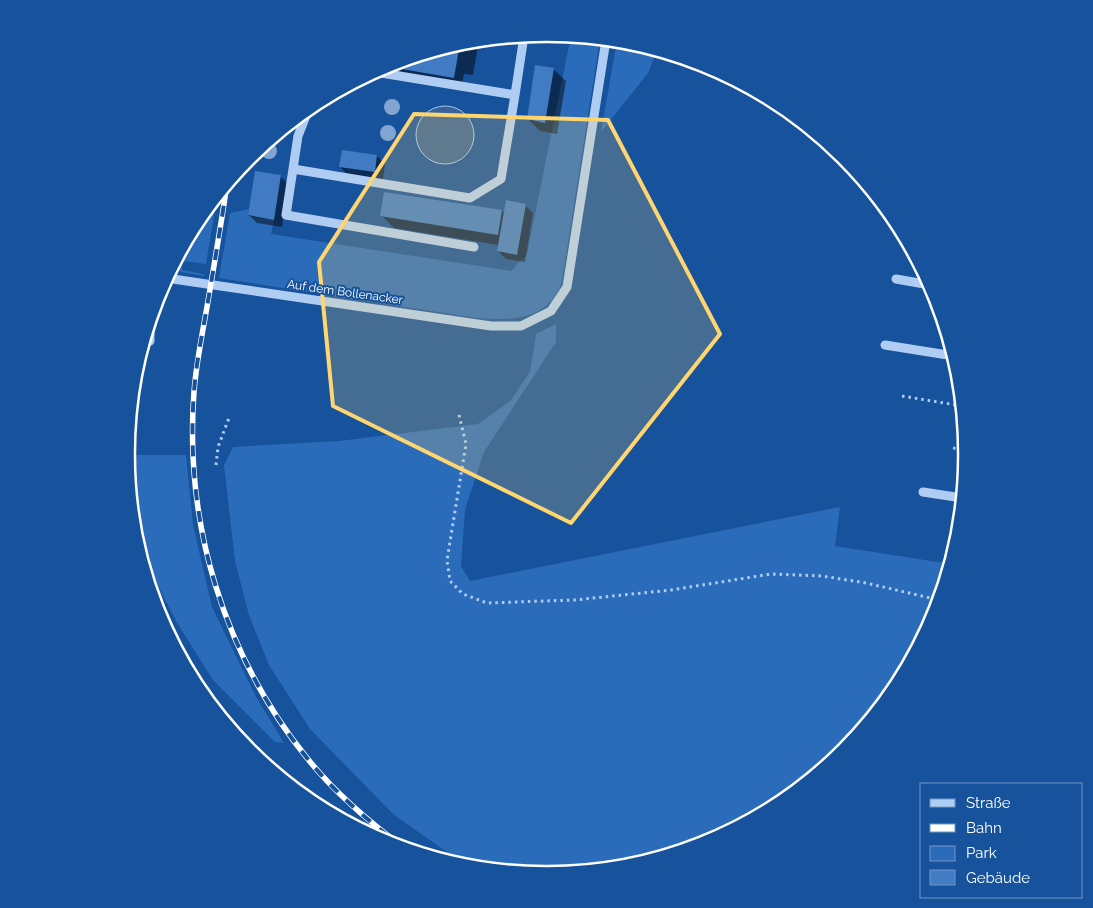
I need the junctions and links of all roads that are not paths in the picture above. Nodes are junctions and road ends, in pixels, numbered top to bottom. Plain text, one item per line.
1 (523, 43) edge
2 (605, 47) edge
3 (389, 74) edge
4 (515, 95) junction
5 (303, 123) edge
6 (292, 169) junction
7 (474, 247) dead end
8 (174, 279) edge
9 (896, 279) dead end
10 (921, 283) edge
11 (885, 346) dead end
12 (946, 355) edge
13 (923, 492) dead end
14 (955, 497) edge

1 - 4 street
2 - 8 street, Auf dem Bollenacker
3 - 4 street
4 - 6 street
5 - 6 street
6 - 7 street
9 - 10 street
11 - 12 street
13 - 14 street

